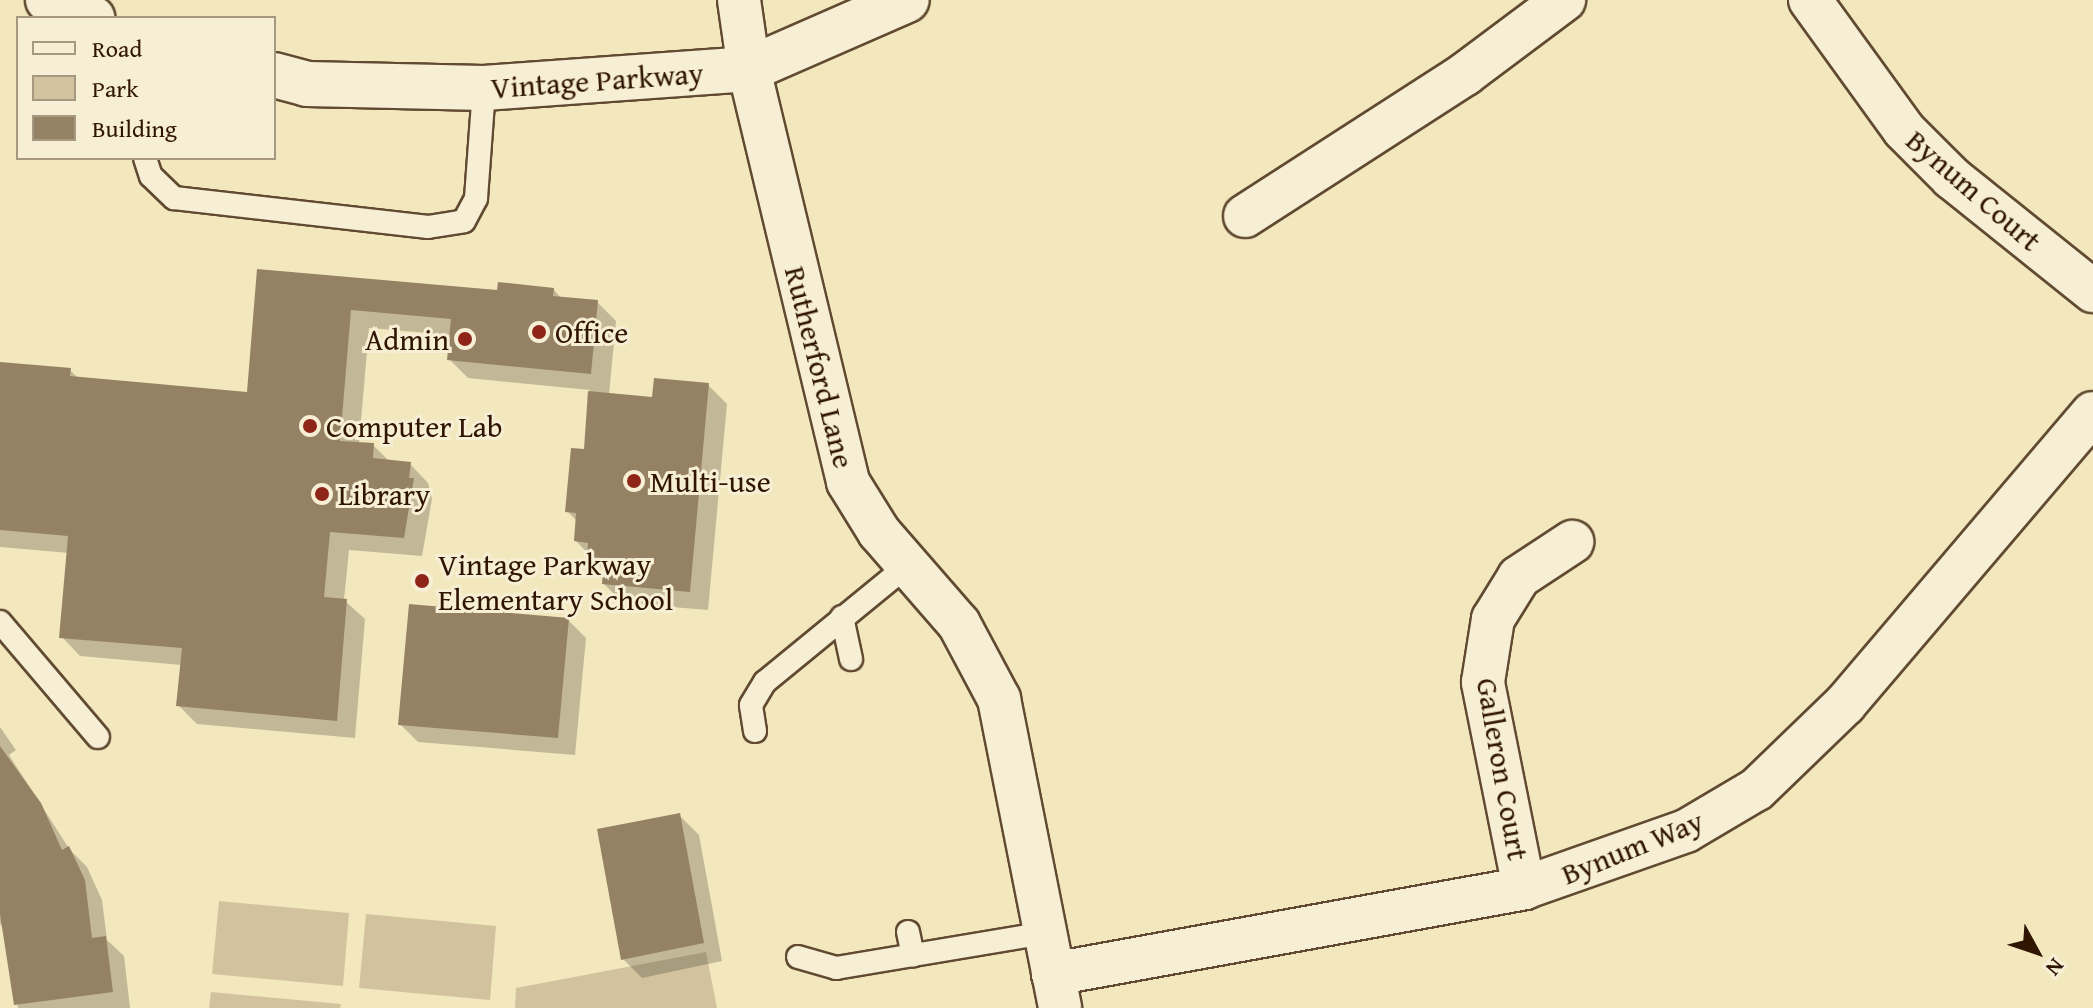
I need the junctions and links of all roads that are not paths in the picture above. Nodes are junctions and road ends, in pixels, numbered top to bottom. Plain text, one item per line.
1 (48, 0) edge
2 (739, 0) edge
3 (907, 0) edge
4 (1564, 0) edge
5 (1810, 0) edge
6 (87, 16) edge
7 (749, 69) junction
8 (276, 76) edge
9 (484, 88) junction
10 (146, 160) edge
11 (1245, 216) dead end
12 (2093, 291) edge
13 (2093, 413) edge
14 (1572, 542) dead end
15 (908, 565) junction
16 (842, 617) junction
17 (0, 622) edge
18 (851, 659) dead end
19 (755, 731) dead end
20 (98, 737) dead end
21 (1524, 888) junction
22 (908, 932) dead end
23 (1045, 933) junction
24 (913, 955) junction
25 (798, 957) dead end
26 (1056, 991) edge

1 - 6 street
2 - 7 street, Rutherford Lane
3 - 7 street, Vintage Parkway
4 - 11 street
5 - 12 street, Bynum Court
7 - 9 street, Vintage Parkway
7 - 15 street, Rutherford Lane
8 - 9 street, Vintage Parkway
9 - 10 lane
13 - 21 street, Bynum Way
14 - 21 street, Galleron Court
15 - 16 lane
15 - 23 street, Rutherford Lane
16 - 18 lane
16 - 19 lane
17 - 20 lane
21 - 26 street, Bynum Way
22 - 24 lane
23 - 24 lane
23 - 26 street, Rutherford Lane
24 - 25 lane

